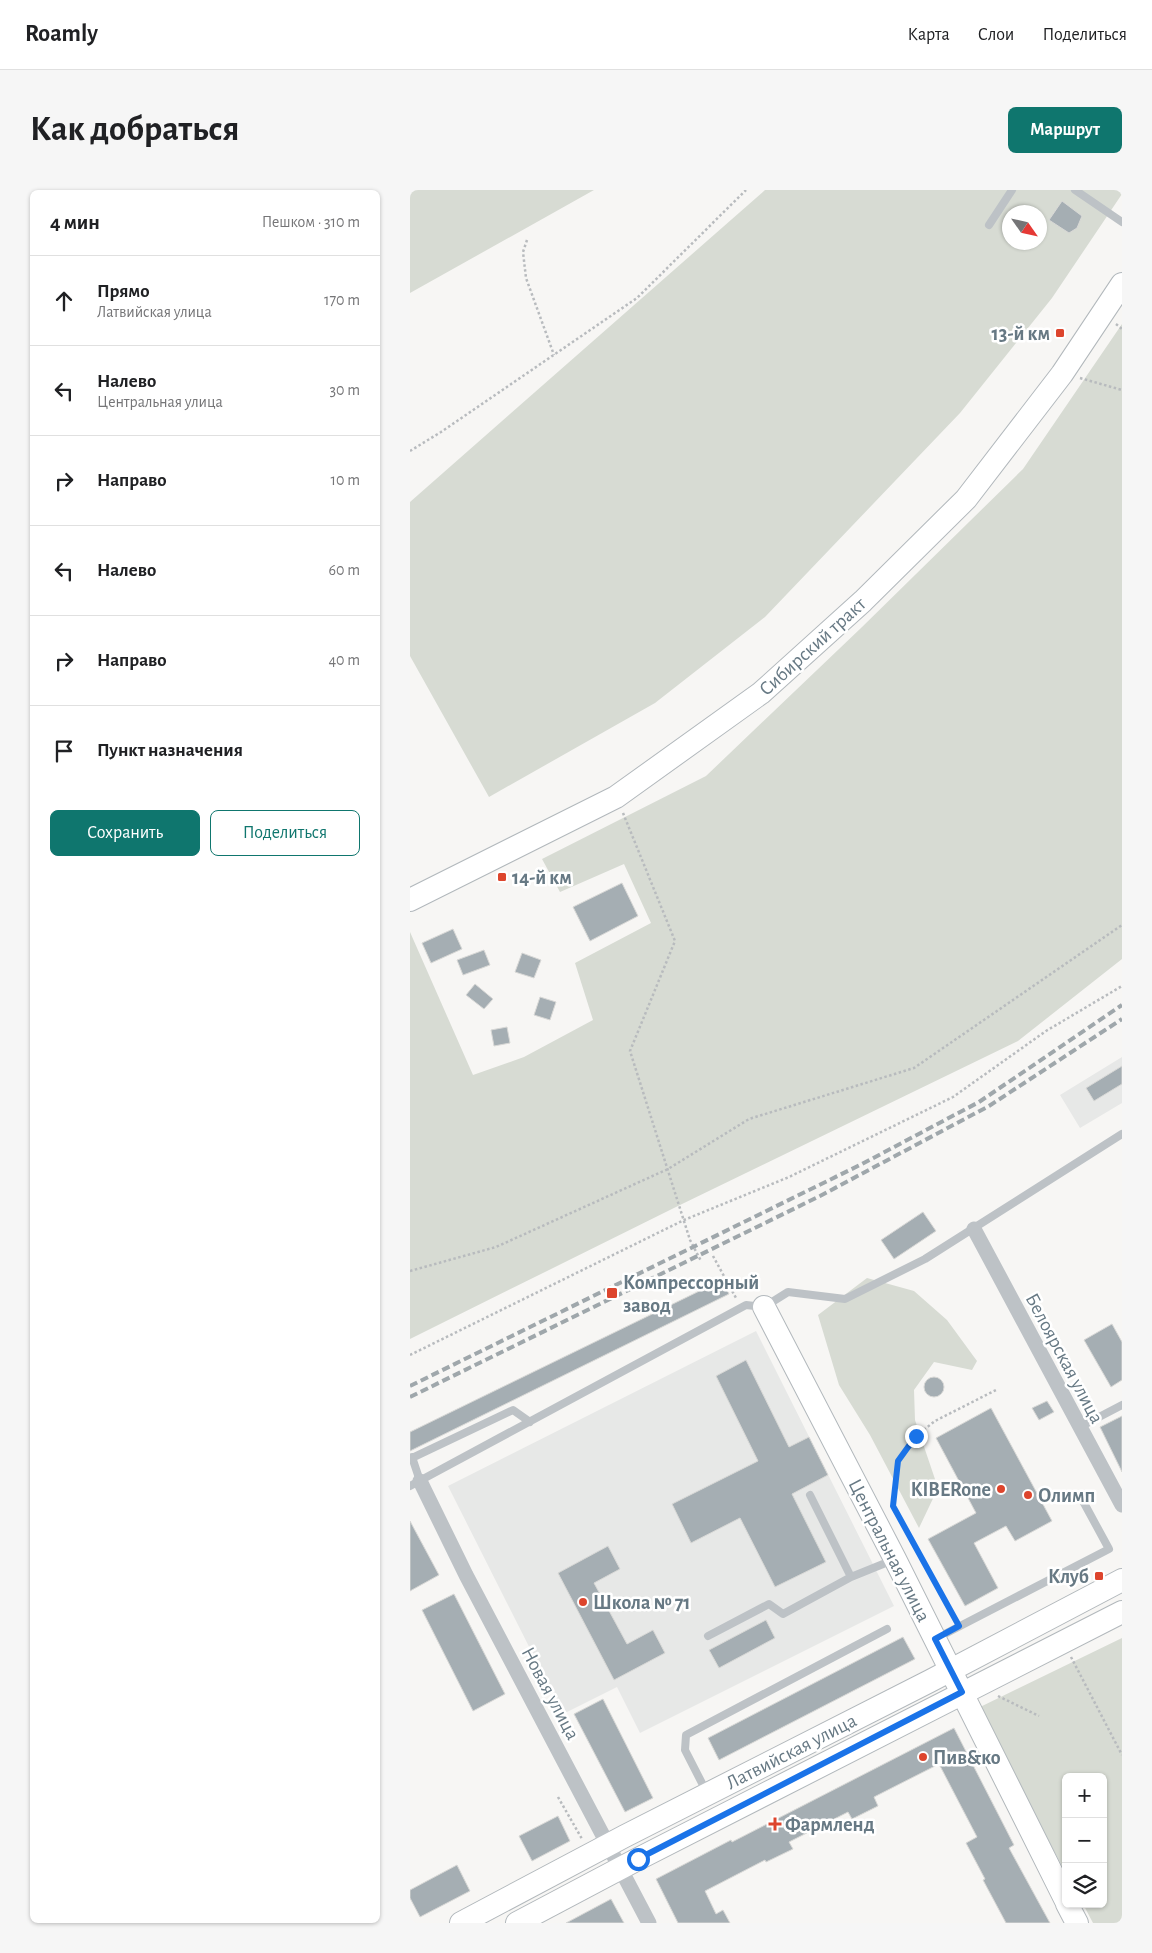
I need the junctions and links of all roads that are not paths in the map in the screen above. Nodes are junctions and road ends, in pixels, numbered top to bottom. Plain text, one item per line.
1 (1012, 190) edge
2 (1075, 190) edge
3 (1122, 222) edge
4 (989, 225) dead end
5 (1122, 284) edge
6 (410, 900) edge
7 (1122, 1134) edge
8 (974, 1229) junction
9 (755, 1306) junction
10 (1122, 1405) edge
11 (530, 1422) junction
12 (1080, 1427) junction
13 (411, 1458) edge
14 (415, 1483) edge
15 (810, 1495) dead end
16 (1084, 1503) dead end
17 (1122, 1505) edge
18 (895, 1559) junction
19 (850, 1576) junction
20 (1122, 1580) edge
21 (1122, 1612) edge
22 (887, 1629) dead end
23 (708, 1636) dead end
24 (935, 1639) junction
25 (951, 1670) junction
26 (962, 1692) junction
27 (707, 1793) junction
28 (609, 1845) junction
29 (621, 1868) junction
30 (1062, 1893) edge
31 (1070, 1908) edge
32 (461, 1923) edge
33 (517, 1923) edge
34 (649, 1923) edge
35 (1077, 1923) edge

1 - 4 lane
2 - 3 lane
5 - 6 street, Сибирский тракт
7 - 8 lane
8 - 9 lane
8 - 12 street, Белоярская улица
9 - 11 lane
9 - 18 street, Центральная улица
10 - 12 lane
11 - 13 lane
11 - 14 lane
12 - 17 street, Белоярская улица
13 - 14 lane
14 - 28 street, Новая улица
15 - 19 lane
16 - 24 lane
18 - 19 lane
18 - 24 street, Центральная улица
19 - 23 lane
20 - 25 street, Латвийская улица
21 - 26 street, Латвийская улица
22 - 27 lane
24 - 25 street, Центральная улица
25 - 26 street, Центральная улица
25 - 27 street, Латвийская улица
26 - 29 street, Латвийская улица
26 - 30 street, Центральная улица
27 - 28 street, Латвийская улица
28 - 29 street, Новая улица
28 - 32 street, Латвийская улица
29 - 33 street, Латвийская улица
29 - 34 street, Новая улица
31 - 35 street

